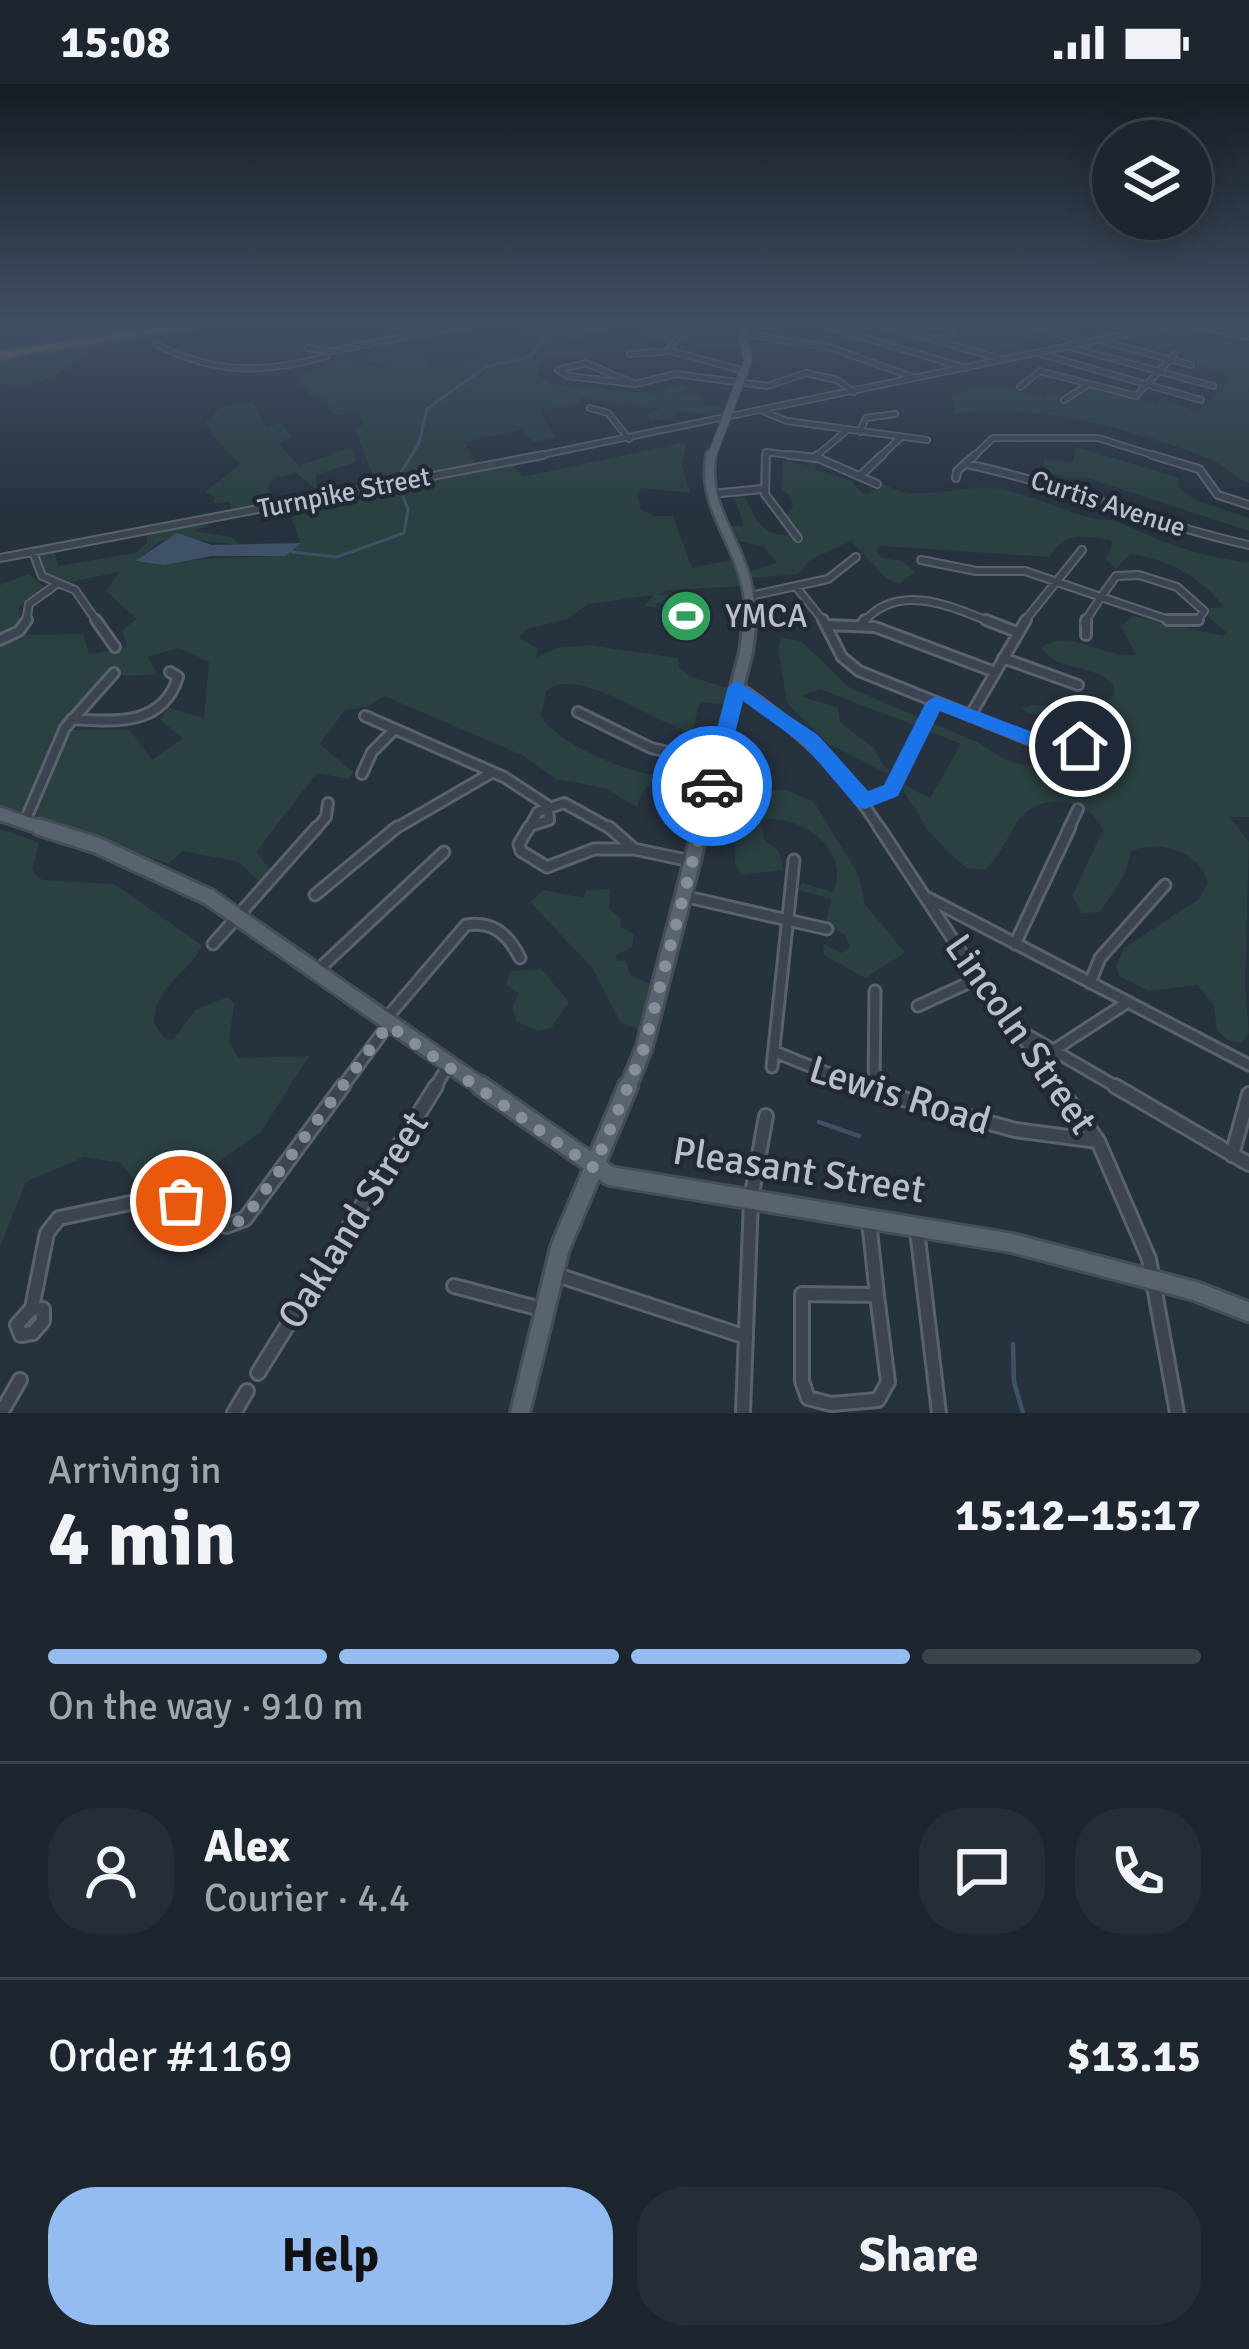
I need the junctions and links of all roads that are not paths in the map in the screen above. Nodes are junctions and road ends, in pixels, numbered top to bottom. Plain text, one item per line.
1 (738, 387) edge
2 (847, 387) edge
3 (881, 387) edge
4 (1085, 387) edge
5 (1098, 387) edge
6 (1145, 387) edge
7 (1155, 387) edge
8 (855, 393) junction
9 (1064, 400) dead end
10 (1202, 400) dead end
11 (590, 408) dead end
12 (765, 412) junction
13 (895, 414) dead end
14 (720, 426) junction
15 (848, 430) junction
16 (860, 432) junction
17 (900, 438) junction
18 (629, 439) junction
19 (927, 440) dead end
20 (814, 458) junction
21 (966, 464) junction
22 (862, 474) junction
23 (956, 478) dead end
24 (877, 484) dead end
25 (763, 489) junction
26 (710, 494) junction
27 (1249, 505) edge
28 (797, 538) dead end
29 (1249, 545) edge
30 (1082, 550) dead end
31 (33, 552) junction
32 (856, 557) dead end
33 (0, 558) edge
34 (921, 560) dead end
35 (1058, 581) junction
36 (58, 584) junction
37 (797, 588) junction
38 (750, 596) junction
39 (1101, 597) junction
40 (862, 624) junction
41 (827, 625) junction
42 (1017, 632) junction
43 (1086, 634) dead end
44 (0, 640) edge
45 (115, 647) dead end
46 (1004, 658) junction
47 (741, 671) junction
48 (170, 672) dead end
49 (995, 672) junction
50 (114, 673) dead end
51 (1078, 685) dead end
52 (737, 687) junction
53 (752, 692) junction
54 (936, 702) junction
55 (769, 706) junction
56 (578, 712) dead end
57 (365, 716) dead end
58 (970, 716) junction
59 (71, 719) junction
60 (395, 729) junction
61 (1080, 746) dead end
62 (718, 764) junction
63 (493, 772) junction
64 (362, 774) dead end
65 (865, 801) junction
66 (328, 803) dead end
67 (549, 808) junction
68 (1078, 809) dead end
69 (0, 814) edge
70 (25, 820) junction
71 (634, 849) junction
72 (444, 852) dead end
73 (794, 860) dead end
74 (693, 862) junction
75 (1165, 885) dead end
76 (315, 895) dead end
77 (683, 896) junction
78 (926, 898) junction
79 (956, 913) junction
80 (240, 916) junction
81 (790, 923) junction
82 (943, 924) junction
83 (827, 929) dead end
84 (213, 944) dead end
85 (1015, 944) junction
86 (520, 958) dead end
87 (314, 974) junction
88 (979, 978) junction
89 (1090, 983) junction
90 (875, 991) dead end
91 (1128, 1002) junction
92 (918, 1006) dead end
93 (386, 1023) junction
94 (1018, 1030) junction
95 (1052, 1051) junction
96 (775, 1052) junction
97 (1040, 1059) junction
98 (1249, 1065) edge
99 (448, 1066) junction
100 (772, 1066) dead end
101 (874, 1091) junction
102 (1249, 1094) edge
103 (766, 1116) dead end
104 (1098, 1141) junction
105 (1232, 1155) junction
106 (1249, 1164) edge
107 (594, 1168) junction
108 (752, 1199) junction
109 (868, 1218) junction
110 (916, 1225) junction
111 (552, 1273) junction
112 (1154, 1281) junction
113 (454, 1286) dead end
114 (878, 1295) junction
115 (32, 1308) dead end
116 (543, 1310) junction
117 (1249, 1312) edge
118 (746, 1337) junction
119 (259, 1373) dead end
120 (20, 1380) dead end
121 (247, 1391) dead end
122 (1, 1413) edge
123 (234, 1413) edge
124 (520, 1413) edge
125 (743, 1413) edge
126 (939, 1413) edge
127 (1178, 1413) edge

1 - 14 main road
2 - 8 street
3 - 8 street, Turnpike Street
4 - 9 street
5 - 6 street
7 - 10 street
8 - 12 street, Turnpike Street
11 - 18 street
12 - 14 street, Turnpike Street
12 - 15 street
13 - 16 street
14 - 18 street, Turnpike Street
14 - 26 main road
15 - 16 street
15 - 20 street
16 - 17 street
17 - 19 street
17 - 22 street
18 - 31 street, Turnpike Street
20 - 22 street
20 - 25 street
21 - 23 street
21 - 27 street
21 - 29 street, Curtis Avenue
22 - 24 street
25 - 26 street
25 - 28 street
26 - 38 main road
30 - 35 street
31 - 33 street, Turnpike Street
31 - 36 street
32 - 37 street
34 - 35 street
35 - 39 street
35 - 42 street
36 - 44 street
36 - 45 street
37 - 38 street
37 - 41 street
38 - 47 main road
39 - 39 street
39 - 43 street
40 - 41 street
40 - 42 street
40 - 49 street
41 - 54 street
42 - 46 street
46 - 49 street
46 - 51 street
47 - 52 main road
47 - 53 street, Lincoln Street
48 - 59 street
49 - 58 street
50 - 59 street
52 - 53 street, Lincoln Street
52 - 55 street, Lincoln Street
52 - 62 main road
53 - 55 street, Lincoln Street
54 - 58 street
54 - 65 street
55 - 65 street, Lincoln Street
56 - 62 street
57 - 60 street
58 - 61 street
59 - 70 street
60 - 63 street
60 - 64 street
62 - 74 main road
63 - 67 street
63 - 76 street
65 - 78 street, Lincoln Street
66 - 80 street
67 - 71 street
67 - 71 street
68 - 85 street
69 - 70 main road, Pleasant Street
70 - 80 main road, Pleasant Street
71 - 74 street
72 - 87 street
73 - 81 street
74 - 77 main road
75 - 89 street
77 - 81 street
77 - 107 main road
78 - 79 street
78 - 82 street, Lincoln Street
79 - 82 street
79 - 85 street
80 - 84 street
80 - 87 main road, Pleasant Street
81 - 83 street
81 - 96 street
82 - 88 street, Lincoln Street
85 - 89 street
86 - 93 street
87 - 93 main road, Pleasant Street
88 - 92 street
88 - 94 street, Lincoln Street
89 - 91 street
90 - 101 street
91 - 95 street
91 - 98 street
93 - 99 main road, Pleasant Street
93 - 115 street
94 - 95 street
94 - 97 street, Lincoln Street
95 - 97 street
95 - 105 street
96 - 100 street
96 - 101 street, Lewis Road
97 - 104 street, Lincoln Street
99 - 107 main road, Pleasant Street
99 - 119 street, Oakland Street
101 - 104 street, Lewis Road
102 - 105 street
103 - 108 street
104 - 112 street, Lincoln Street
105 - 106 street
107 - 108 main road, Pleasant Street
107 - 111 main road
108 - 109 main road, Pleasant Street
108 - 118 street
109 - 110 main road, Pleasant Street
109 - 114 street
110 - 112 main road, Pleasant Street
110 - 126 street
111 - 116 main road
111 - 118 street
112 - 117 main road, Pleasant Street
112 - 127 street, Lincoln Street
113 - 116 street
114 - 114 street
116 - 124 main road
118 - 125 street
120 - 122 street
121 - 123 street

